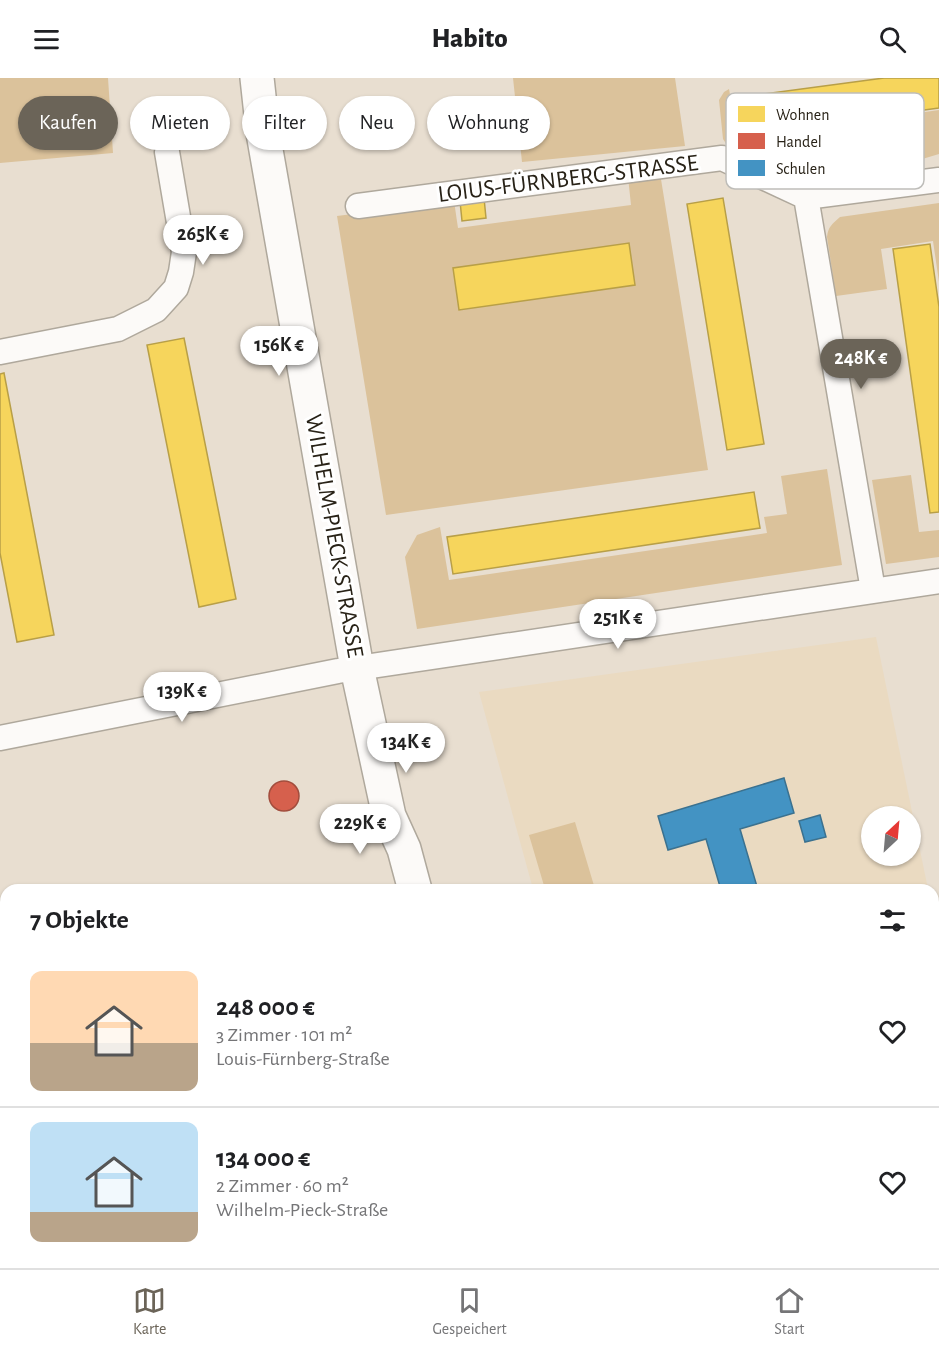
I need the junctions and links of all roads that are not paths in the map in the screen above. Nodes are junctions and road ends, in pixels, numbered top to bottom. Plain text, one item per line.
1 (257, 78) edge
2 (167, 152) dead end
3 (726, 160) edge
4 (939, 180) edge
5 (924, 182) edge
6 (789, 189) edge
7 (869, 189) edge
8 (806, 197) junction
9 (358, 206) dead end
10 (0, 352) edge
11 (939, 581) edge
12 (873, 590) junction
13 (357, 668) junction
14 (0, 738) edge
15 (389, 816) junction
16 (392, 884) edge
17 (414, 884) edge

1 - 13 main road, WILHELM-PIECK-STRASSE
2 - 10 street
3 - 9 street, LOIUS-FÜRNBERG-STRASSE
4 - 5 street
6 - 8 street, LOIUS-FÜRNBERG-STRASSE
7 - 8 street
8 - 12 street
11 - 12 street
12 - 13 street
13 - 14 street
13 - 15 main road, WILHELM-PIECK-STRASSE
15 - 16 main road, WILHELM-PIECK-STRASSE
15 - 17 main road, WILHELM-PIECK-STRASSE

